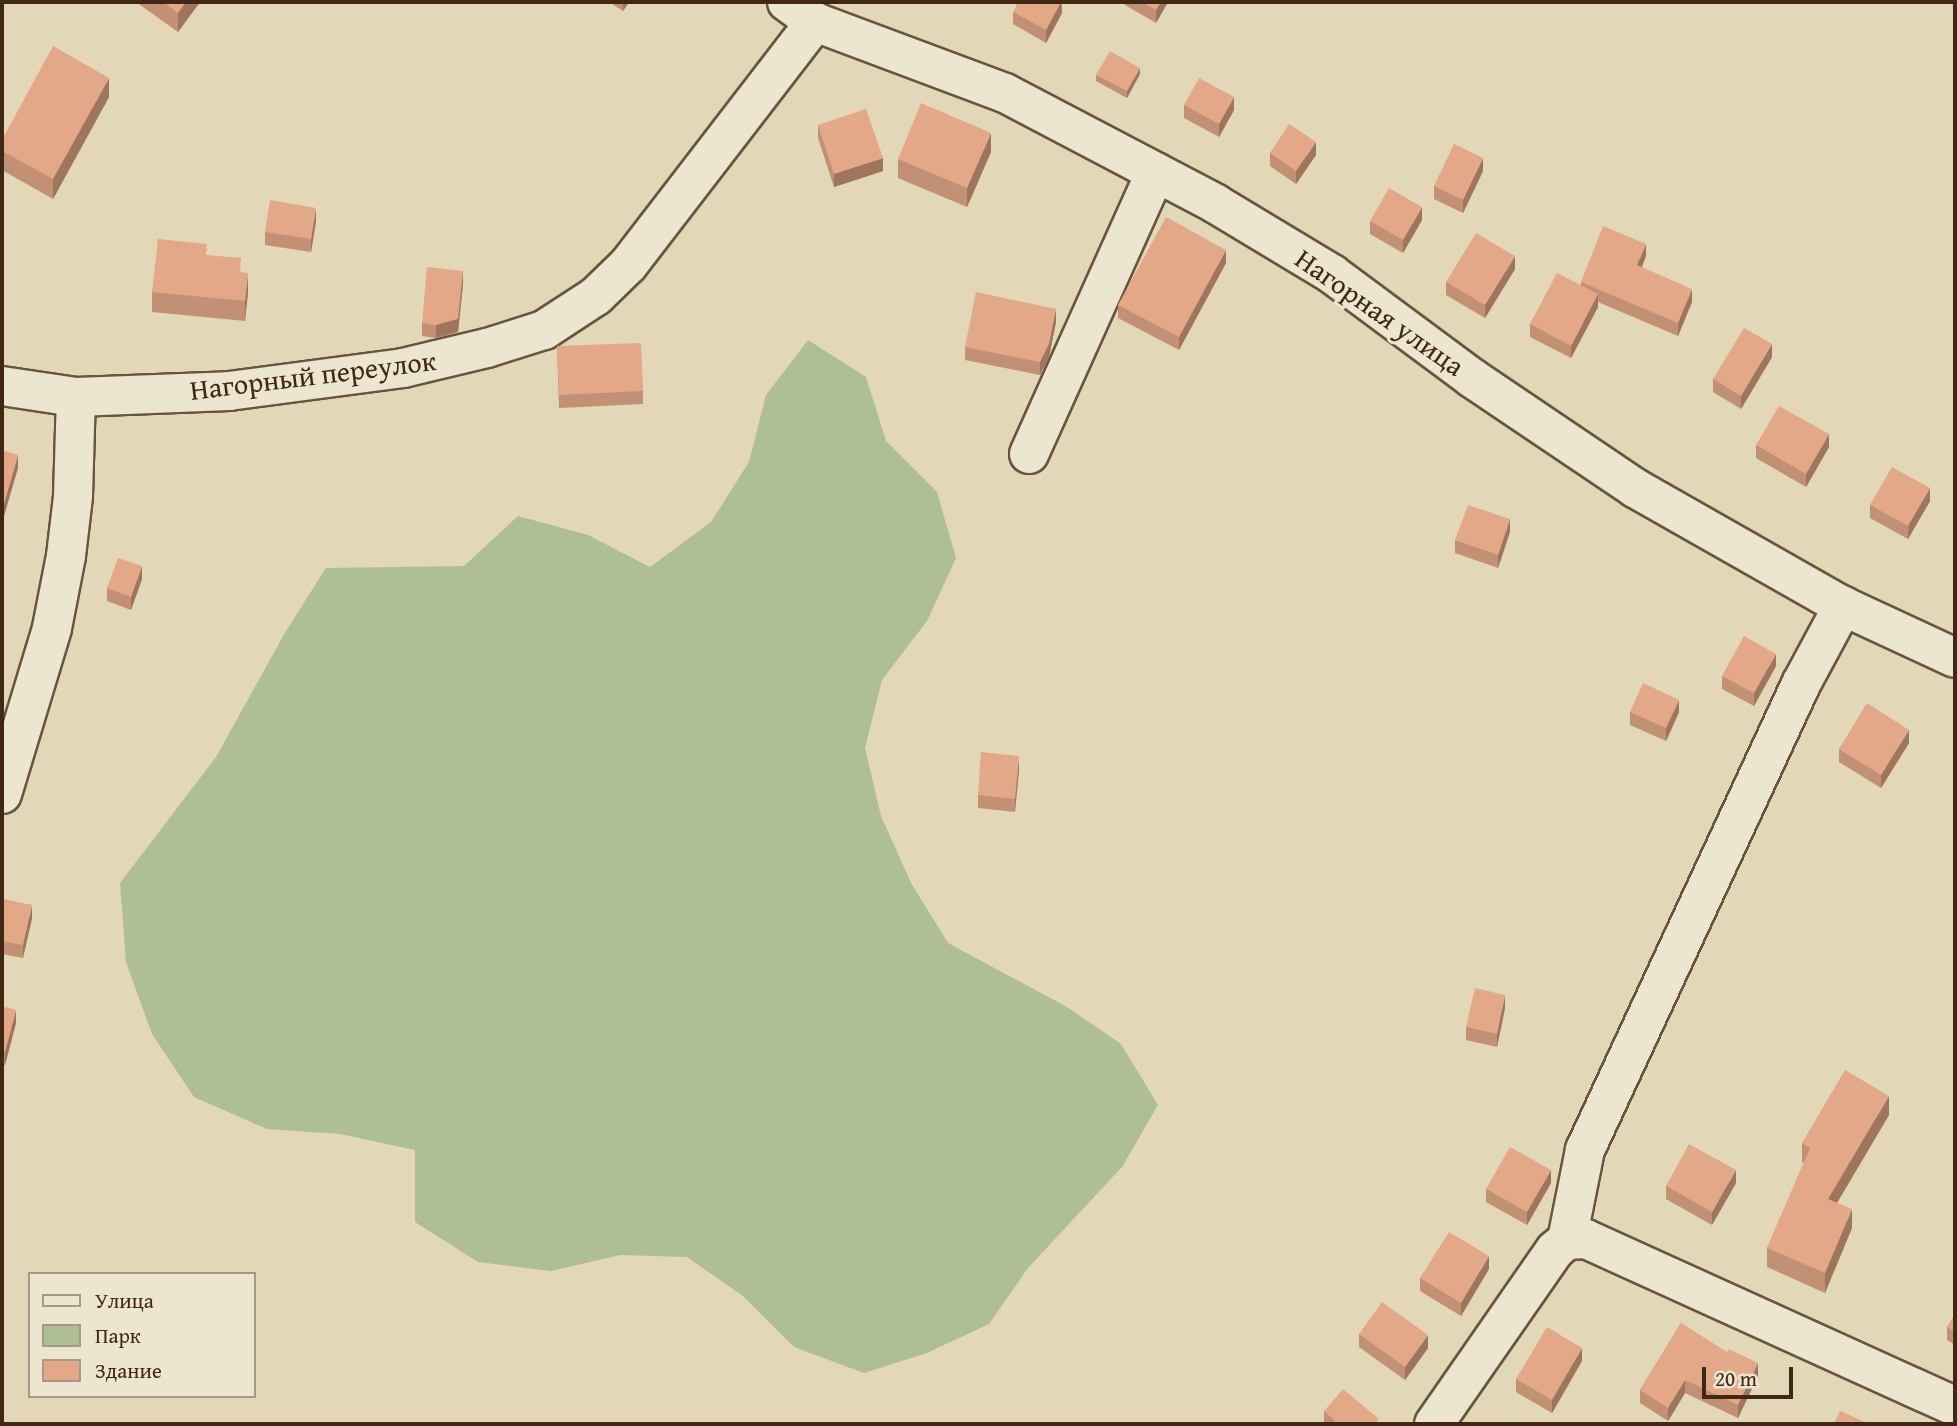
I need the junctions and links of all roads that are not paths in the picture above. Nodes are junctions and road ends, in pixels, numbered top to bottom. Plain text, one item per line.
1 (801, 12) edge
2 (1156, 172) junction
3 (2, 386) edge
4 (76, 397) junction
5 (1030, 454) dead end
6 (1843, 606) junction
7 (1955, 658) edge
8 (2, 794) edge
9 (1567, 1240) junction
10 (1955, 1406) edge
11 (1434, 1424) edge

1 - 2 street, Нагорная улица
1 - 4 street, Нагорный переулок
2 - 5 street
2 - 6 street, Нагорная улица
3 - 4 street, Нагорный переулок
4 - 8 street
6 - 7 street, Нагорная улица
6 - 9 street
9 - 10 street
9 - 11 street

